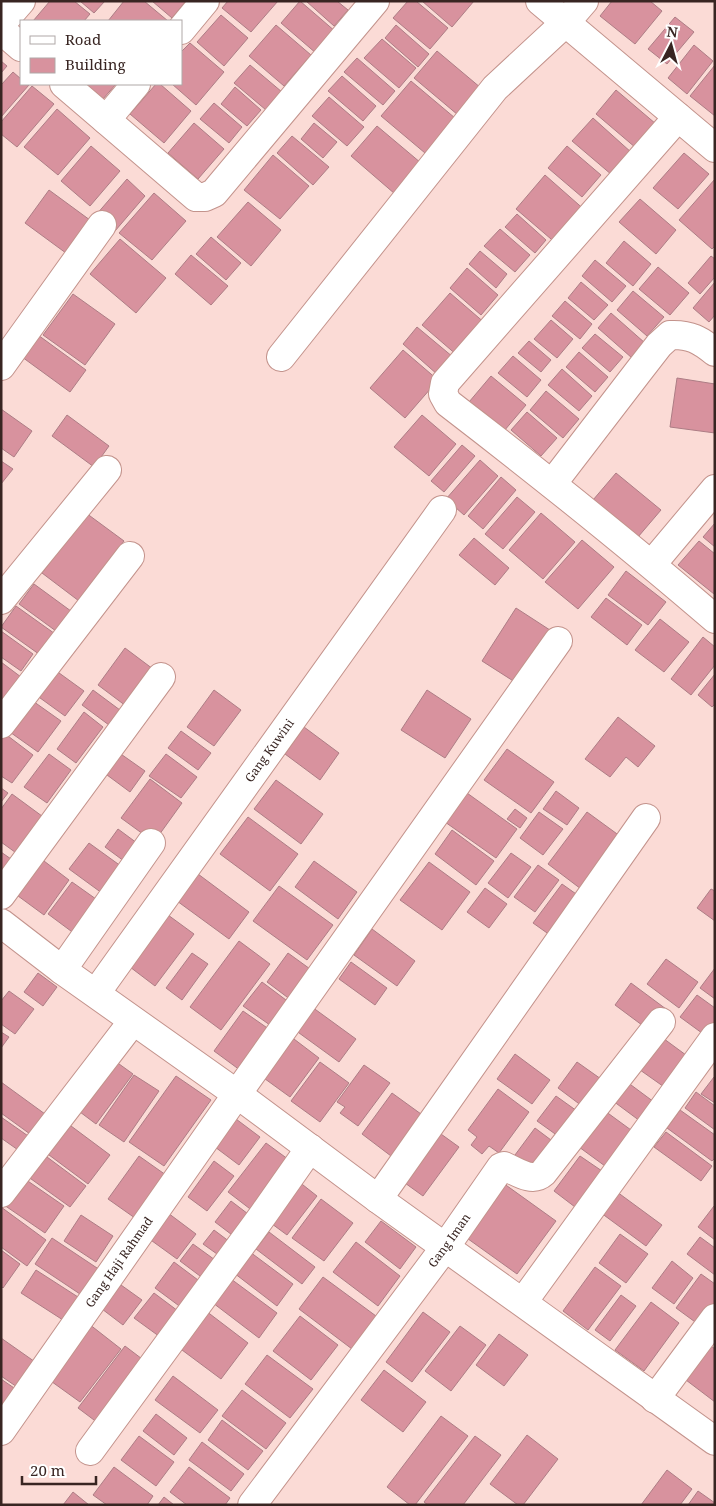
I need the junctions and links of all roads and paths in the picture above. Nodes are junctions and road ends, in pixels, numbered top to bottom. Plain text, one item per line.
1 (21, 1) edge
2 (205, 1) edge
3 (375, 1) edge
4 (540, 1) edge
5 (584, 1) edge
6 (565, 23) junction
7 (1, 24) edge
8 (182, 29) edge
9 (1, 30) edge
10 (20, 46) edge
11 (65, 85) edge
12 (135, 85) edge
13 (678, 117) junction
14 (106, 120) junction
15 (715, 148) edge
16 (102, 225) dead end
17 (715, 352) edge
18 (281, 357) dead end
19 (1, 366) edge
20 (107, 470) dead end
21 (552, 484) junction
22 (715, 489) edge
23 (442, 510) dead end
24 (130, 556) dead end
25 (652, 564) junction
26 (1, 600) edge
27 (715, 619) edge
28 (558, 641) dead end
29 (161, 677) dead end
30 (1, 724) edge
31 (646, 818) dead end
32 (151, 843) dead end
33 (1, 895) edge
34 (3, 927) edge
35 (62, 970) junction
36 (96, 993) junction
37 (133, 1021) junction
38 (661, 1022) dead end
39 (715, 1038) edge
40 (237, 1094) junction
41 (310, 1148) junction
42 (1, 1193) edge
43 (378, 1199) junction
44 (446, 1246) junction
45 (523, 1302) junction
46 (715, 1318) edge
47 (655, 1399) junction
48 (1, 1430) edge
49 (715, 1441) edge
50 (90, 1451) dead end
51 (252, 1505) edge

1 - 7 street
2 - 8 street
3 - 14 street
4 - 6 street
5 - 6 street
6 - 13 street
6 - 18 street
9 - 10 street
11 - 14 street
12 - 14 street
13 - 15 street
13 - 21 street
16 - 19 street
17 - 21 street
20 - 26 street
21 - 25 street
22 - 25 street
23 - 36 street, Gang Kuwini
24 - 30 street
25 - 27 street
28 - 40 street, Gang Haji Rahmad
29 - 33 street
31 - 43 street
32 - 35 street
34 - 35 street
35 - 36 street
36 - 37 street
37 - 40 street
37 - 42 street
38 - 44 street, Gang Iman
39 - 45 street
40 - 41 street
40 - 48 street, Gang Haji Rahmad
41 - 43 street
41 - 50 street
43 - 44 street
44 - 45 street
44 - 51 street, Gang Iman
45 - 47 street
46 - 47 street
47 - 49 street

